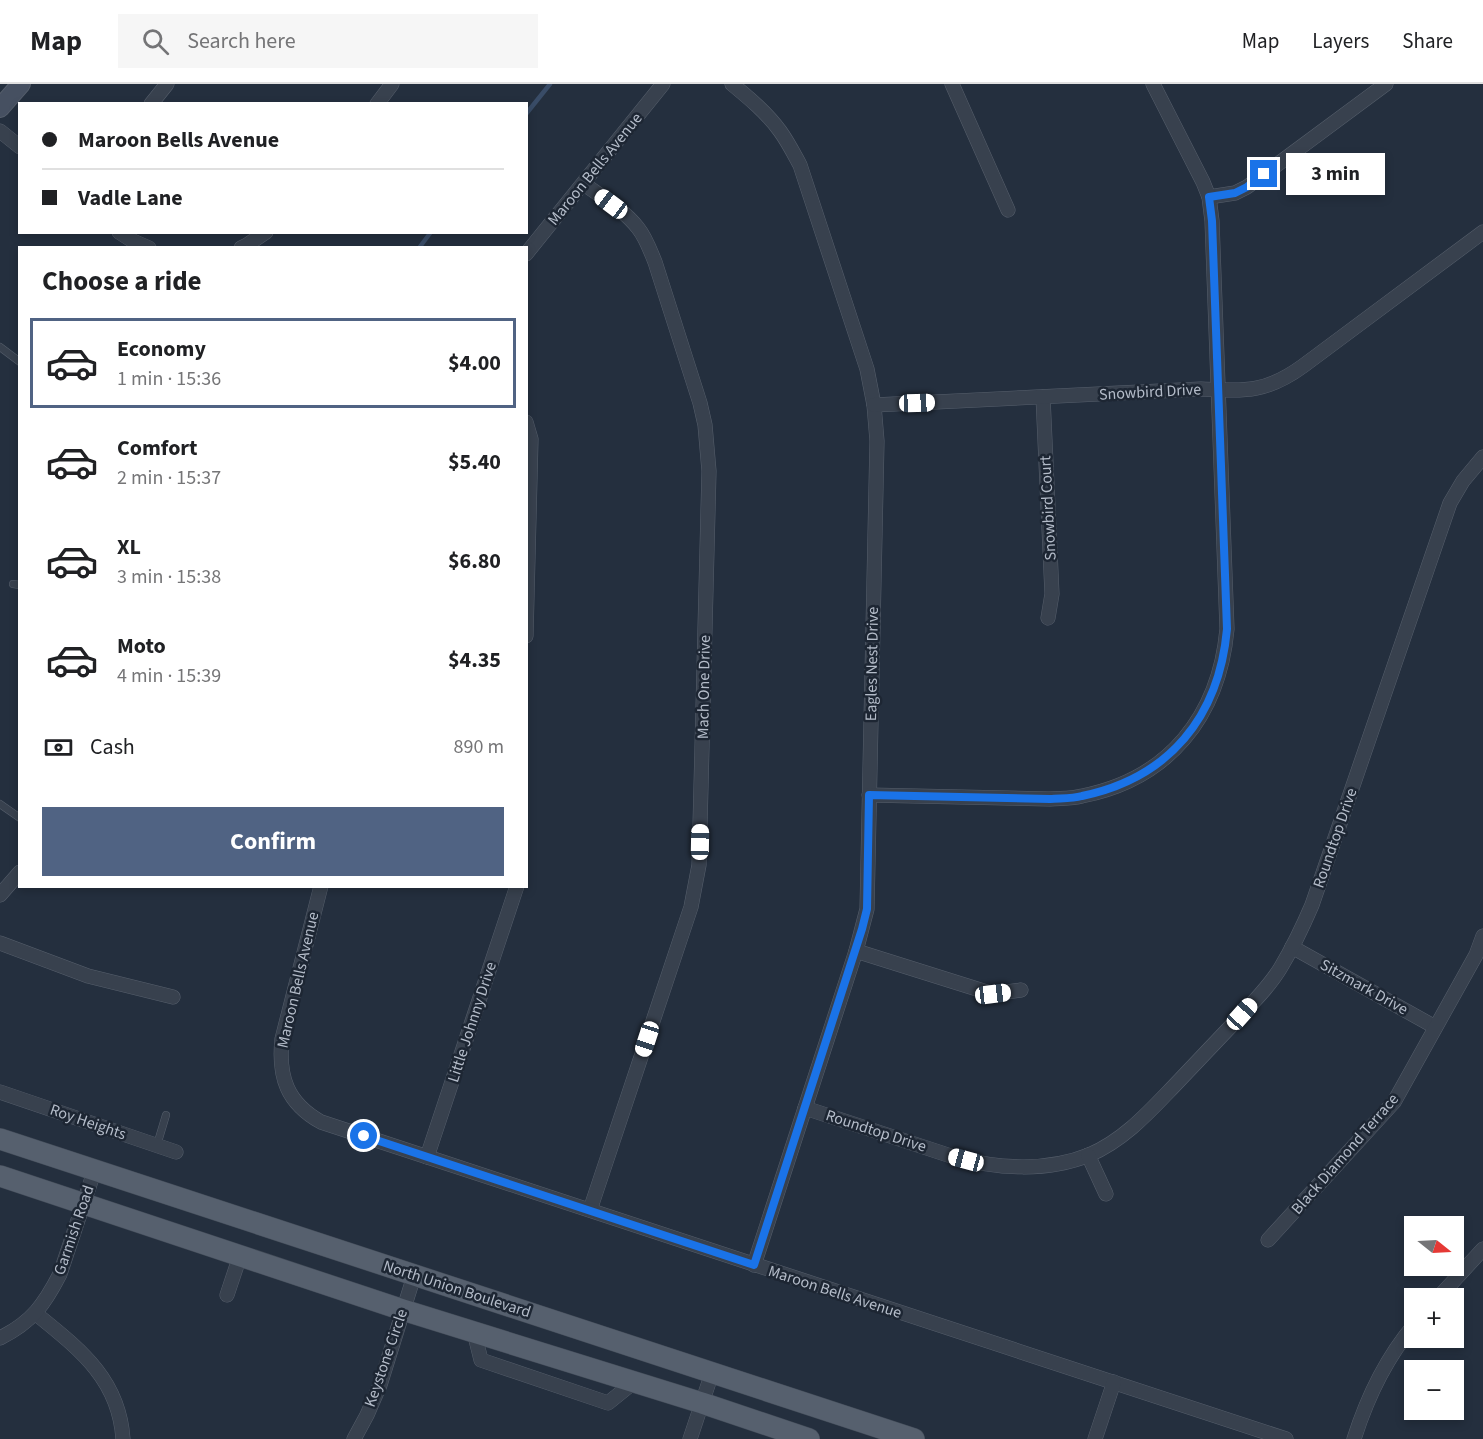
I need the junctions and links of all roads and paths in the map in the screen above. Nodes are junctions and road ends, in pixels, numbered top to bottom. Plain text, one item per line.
1 (21, 84) edge
2 (167, 84) edge
3 (392, 84) edge
4 (663, 84) edge
5 (732, 84) edge
6 (952, 84) edge
7 (1154, 84) edge
8 (1386, 84) edge
9 (153, 102) edge
10 (378, 102) edge
11 (0, 108) edge
12 (0, 131) edge
13 (18, 145) edge
14 (584, 184) junction
15 (1209, 197) junction
16 (1008, 210) dead end
17 (1483, 232) edge
18 (122, 234) edge
19 (263, 234) edge
20 (144, 246) edge
21 (245, 246) edge
22 (528, 252) edge
23 (0, 348) edge
24 (18, 361) edge
25 (1218, 390) junction
26 (1043, 397) junction
27 (874, 405) junction
28 (528, 429) edge
29 (1483, 457) edge
30 (528, 557) edge
31 (1048, 618) dead end
32 (869, 795) junction
33 (0, 804) edge
34 (18, 817) edge
35 (18, 874) edge
36 (320, 888) edge
37 (516, 888) edge
38 (0, 895) edge
39 (1483, 936) edge
40 (0, 943) edge
41 (1292, 947) junction
42 (856, 951) junction
43 (1021, 990) dead end
44 (173, 998) dead end
45 (1435, 1027) junction
46 (0, 1092) edge
47 (806, 1108) junction
48 (166, 1115) dead end
49 (0, 1139) edge
50 (157, 1145) junction
51 (176, 1152) dead end
52 (1088, 1155) junction
53 (427, 1157) junction
54 (95, 1169) junction
55 (0, 1176) edge
56 (1106, 1194) dead end
57 (83, 1204) junction
58 (590, 1210) junction
59 (1268, 1240) dead end
60 (1483, 1249) edge
61 (240, 1256) junction
62 (754, 1265) junction
63 (414, 1276) junction
64 (1447, 1288) edge
65 (227, 1295) dead end
66 (404, 1310) junction
67 (35, 1313) junction
68 (0, 1338) edge
69 (1404, 1338) edge
70 (712, 1372) junction
71 (1114, 1382) junction
72 (702, 1403) junction
73 (123, 1439) edge
74 (354, 1439) edge
75 (690, 1439) edge
76 (809, 1439) edge
77 (914, 1439) edge
78 (1095, 1439) edge
79 (1286, 1439) edge
80 (1354, 1439) edge

1 - 11 main road
2 - 9 street
3 - 10 street
4 - 14 street, Maroon Bells Avenue
5 - 27 street, Eagles Nest Drive
6 - 16 street
7 - 15 street
8 - 15 street
12 - 13 street
14 - 22 street, Maroon Bells Avenue
14 - 58 street, Mach One Drive
15 - 25 street
17 - 25 street, Snowbird Drive
18 - 20 street
19 - 21 street
23 - 24 lane
25 - 26 street, Snowbird Drive
25 - 32 street
26 - 27 street, Snowbird Drive
26 - 31 street, Snowbird Court
27 - 32 street, Eagles Nest Drive
28 - 30 street
29 - 41 street, Roundtop Drive
32 - 42 street, Eagles Nest Drive
33 - 34 lane
35 - 38 street
36 - 53 street, Maroon Bells Avenue
37 - 53 street, Little Johnny Drive
39 - 45 street, Black Diamond Terrace
40 - 44 street
41 - 45 street, Sitzmark Drive
41 - 52 street, Roundtop Drive
42 - 43 street
42 - 47 street, Eagles Nest Drive
45 - 59 street, Black Diamond Terrace
46 - 50 street, Roy Heights
47 - 52 street, Roundtop Drive
47 - 62 street, Eagles Nest Drive
48 - 50 lane
49 - 54 main road, North Union Boulevard
50 - 51 street, Roy Heights
52 - 56 street
53 - 58 street, Maroon Bells Avenue
54 - 57 street, Garmish Road
54 - 63 main road, North Union Boulevard
55 - 57 main road
57 - 61 main road
57 - 67 street, Garmish Road
58 - 62 street, Maroon Bells Avenue
60 - 64 street
61 - 65 street
61 - 66 main road
62 - 71 street, Maroon Bells Avenue
63 - 66 street, Keystone Circle
63 - 70 main road, North Union Boulevard
66 - 72 main road
66 - 74 street, Keystone Circle
67 - 68 street, Garmish Road
67 - 73 street
69 - 80 street
70 - 72 street
70 - 77 main road, North Union Boulevard
71 - 78 street
71 - 79 street, Maroon Bells Avenue
72 - 75 street
72 - 76 main road

